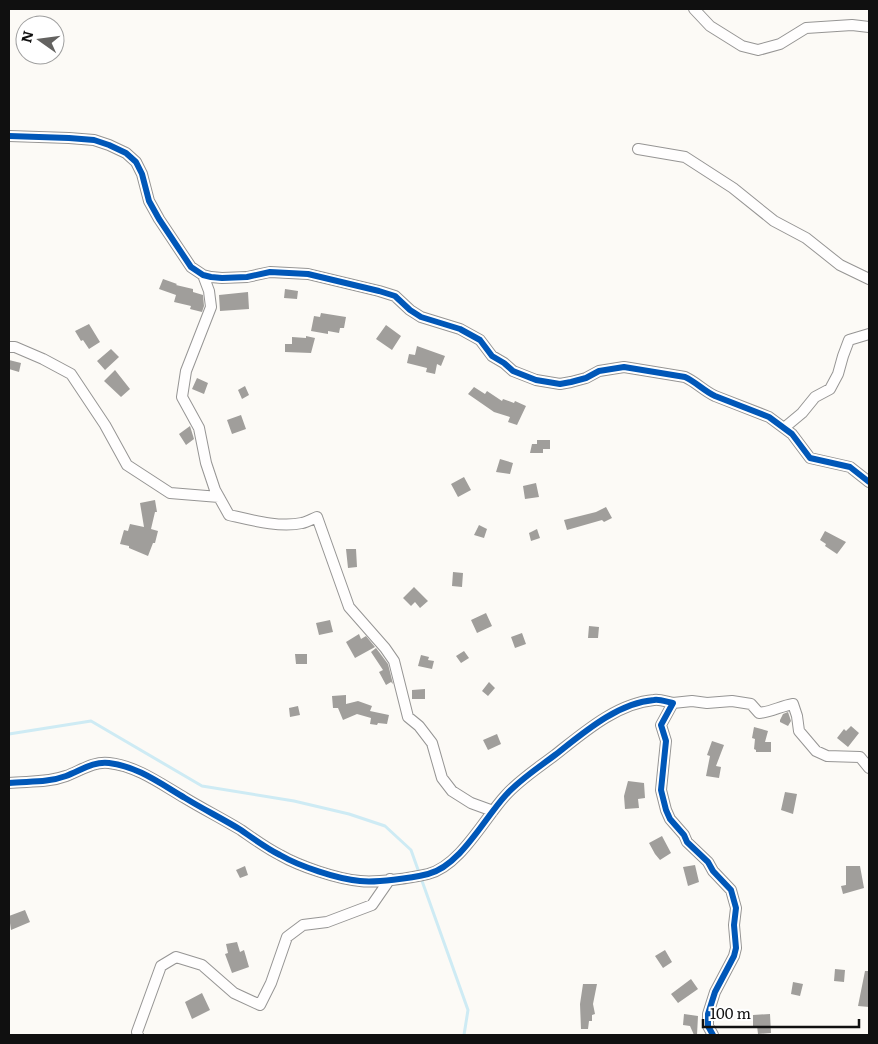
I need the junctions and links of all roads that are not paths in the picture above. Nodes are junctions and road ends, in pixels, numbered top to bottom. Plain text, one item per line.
1 (694, 9) edge
2 (869, 27) edge
3 (9, 136) edge
4 (638, 149) dead end
5 (203, 275) junction
6 (869, 279) edge
7 (869, 334) edge
8 (9, 347) edge
9 (784, 428) junction
10 (869, 482) edge
11 (219, 497) junction
12 (673, 703) junction
13 (869, 768) edge
14 (9, 784) edge
15 (493, 811) junction
16 (390, 879) junction
17 (138, 1035) edge
18 (713, 1035) edge

1 - 2 street
3 - 5 street
4 - 6 street
5 - 9 street
5 - 11 street
7 - 9 street
8 - 11 street
9 - 10 street
11 - 15 street
12 - 13 street
12 - 15 street
12 - 18 street
14 - 16 street
15 - 16 street
16 - 17 street

